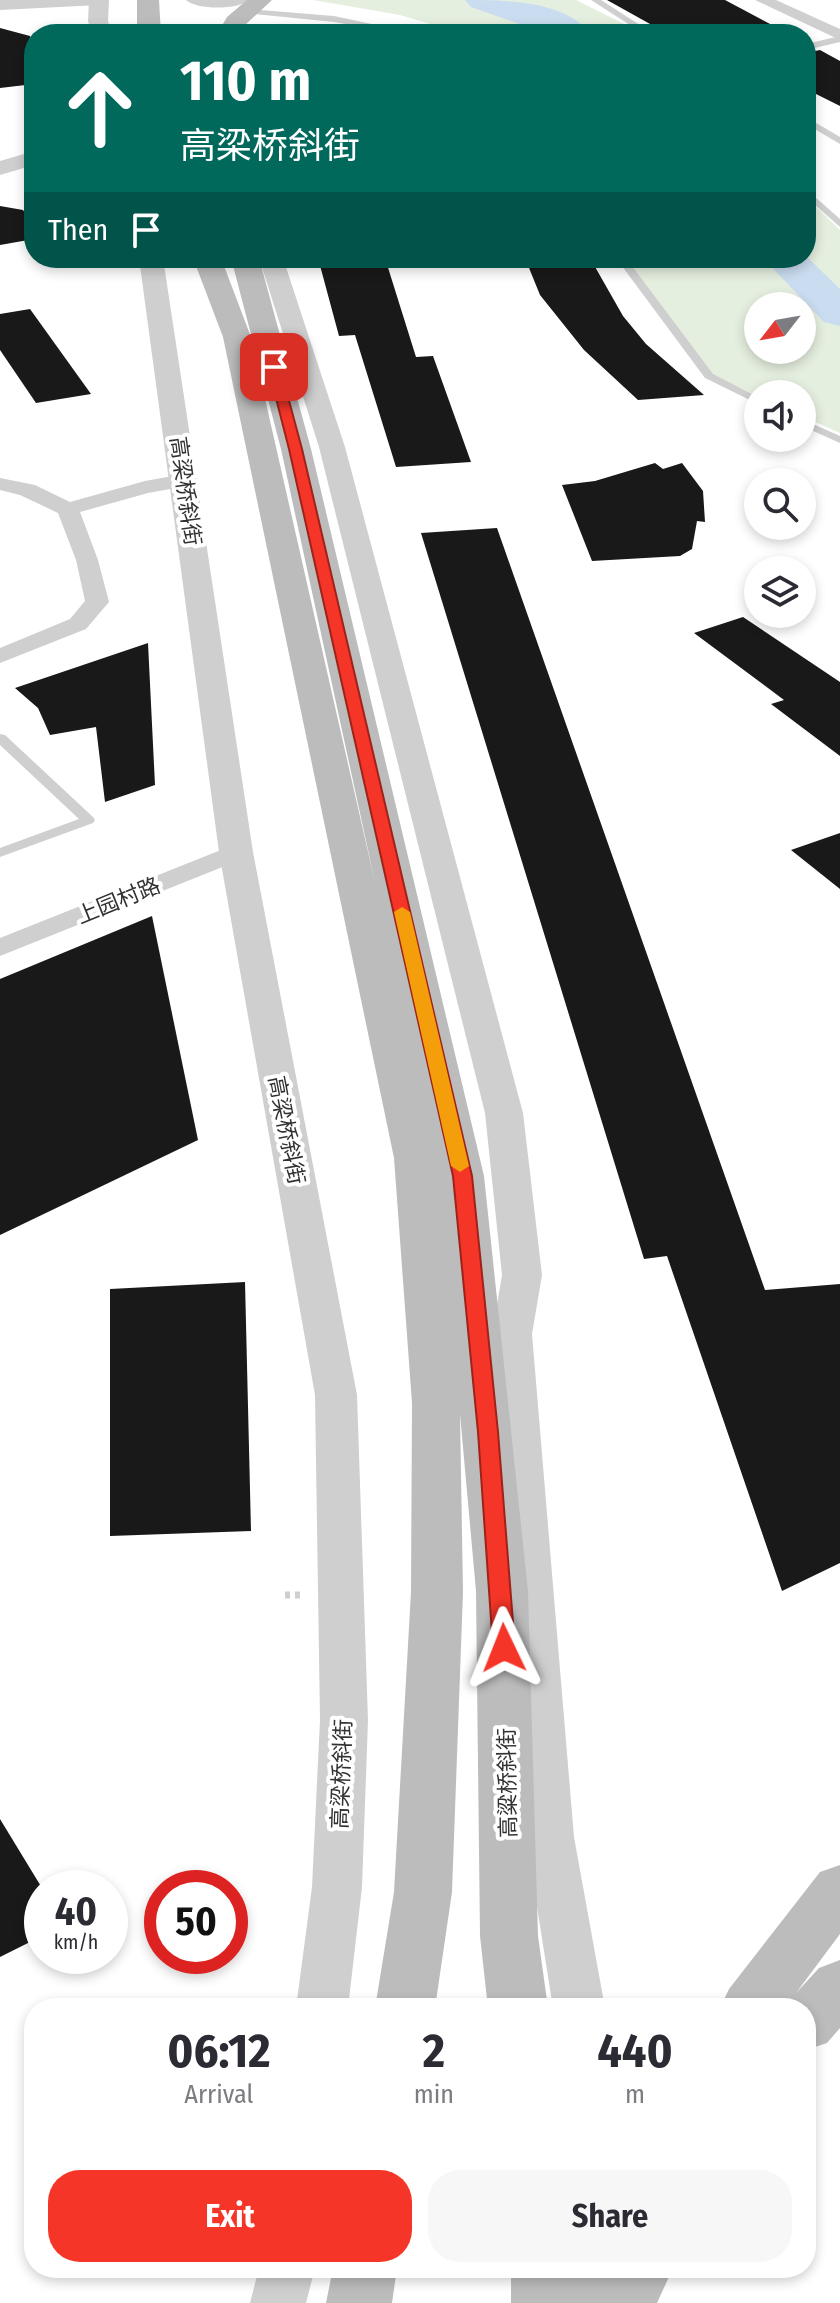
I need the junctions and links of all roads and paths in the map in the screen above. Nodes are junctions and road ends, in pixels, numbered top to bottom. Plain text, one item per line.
1 (99, 0) edge
2 (148, 0) edge
3 (196, 0) edge
4 (595, 0) edge
5 (763, 0) edge
6 (249, 4) edge
7 (0, 5) edge
8 (99, 24) edge
9 (149, 24) edge
10 (234, 24) edge
11 (361, 24) edge
12 (634, 24) edge
13 (813, 24) edge
14 (816, 25) edge
15 (840, 37) edge
16 (816, 44) edge
17 (816, 126) edge
18 (840, 141) edge
19 (24, 144) edge
20 (0, 152) edge
21 (24, 161) edge
22 (0, 168) edge
23 (816, 201) edge
24 (840, 224) edge
25 (152, 268) edge
26 (211, 268) edge
27 (248, 268) edge
28 (274, 268) edge
29 (628, 268) edge
30 (744, 394) edge
31 (816, 429) edge
32 (840, 440) edge
33 (184, 480) junction
34 (0, 484) edge
35 (68, 509) junction
36 (0, 656) edge
37 (0, 738) edge
38 (236, 852) junction
39 (0, 853) edge
40 (0, 948) edge
41 (504, 1113) junction
42 (462, 1176) junction
43 (840, 1889) edge
44 (840, 1986) edge
45 (323, 1998) edge
46 (407, 1998) edge
47 (517, 1998) edge
48 (577, 1998) edge
49 (758, 1998) edge
50 (816, 2013) edge
51 (284, 2278) edge
52 (363, 2278) edge
53 (543, 2278) edge
54 (576, 2278) edge
55 (597, 2278) edge
56 (636, 2278) edge
57 (278, 2303) edge
58 (359, 2303) edge
59 (544, 2303) edge
60 (565, 2303) edge
61 (598, 2303) edge
62 (623, 2303) edge

1 - 7 street
1 - 8 street
2 - 9 main road
3 - 6 street
4 - 12 lane
5 - 13 street
6 - 10 main road
6 - 11 lane
14 - 15 street
15 - 16 lane
17 - 18 lane
19 - 20 street
21 - 22 street
23 - 24 lane
25 - 33 street, 高梁桥斜街
26 - 46 main road
27 - 42 main road
28 - 41 street
29 - 30 lane
31 - 32 lane
33 - 35 street
33 - 38 street, 高梁桥斜街
34 - 35 street
35 - 36 street
37 - 39 lane
38 - 40 street, 上园村路
38 - 45 street, 高梁桥斜街
41 - 42 street
41 - 48 street
42 - 47 main road, 高粱桥斜街
43 - 49 main road
44 - 50 main road
51 - 57 street
52 - 58 main road
53 - 59 main road
54 - 60 main road
55 - 61 street
56 - 62 main road

